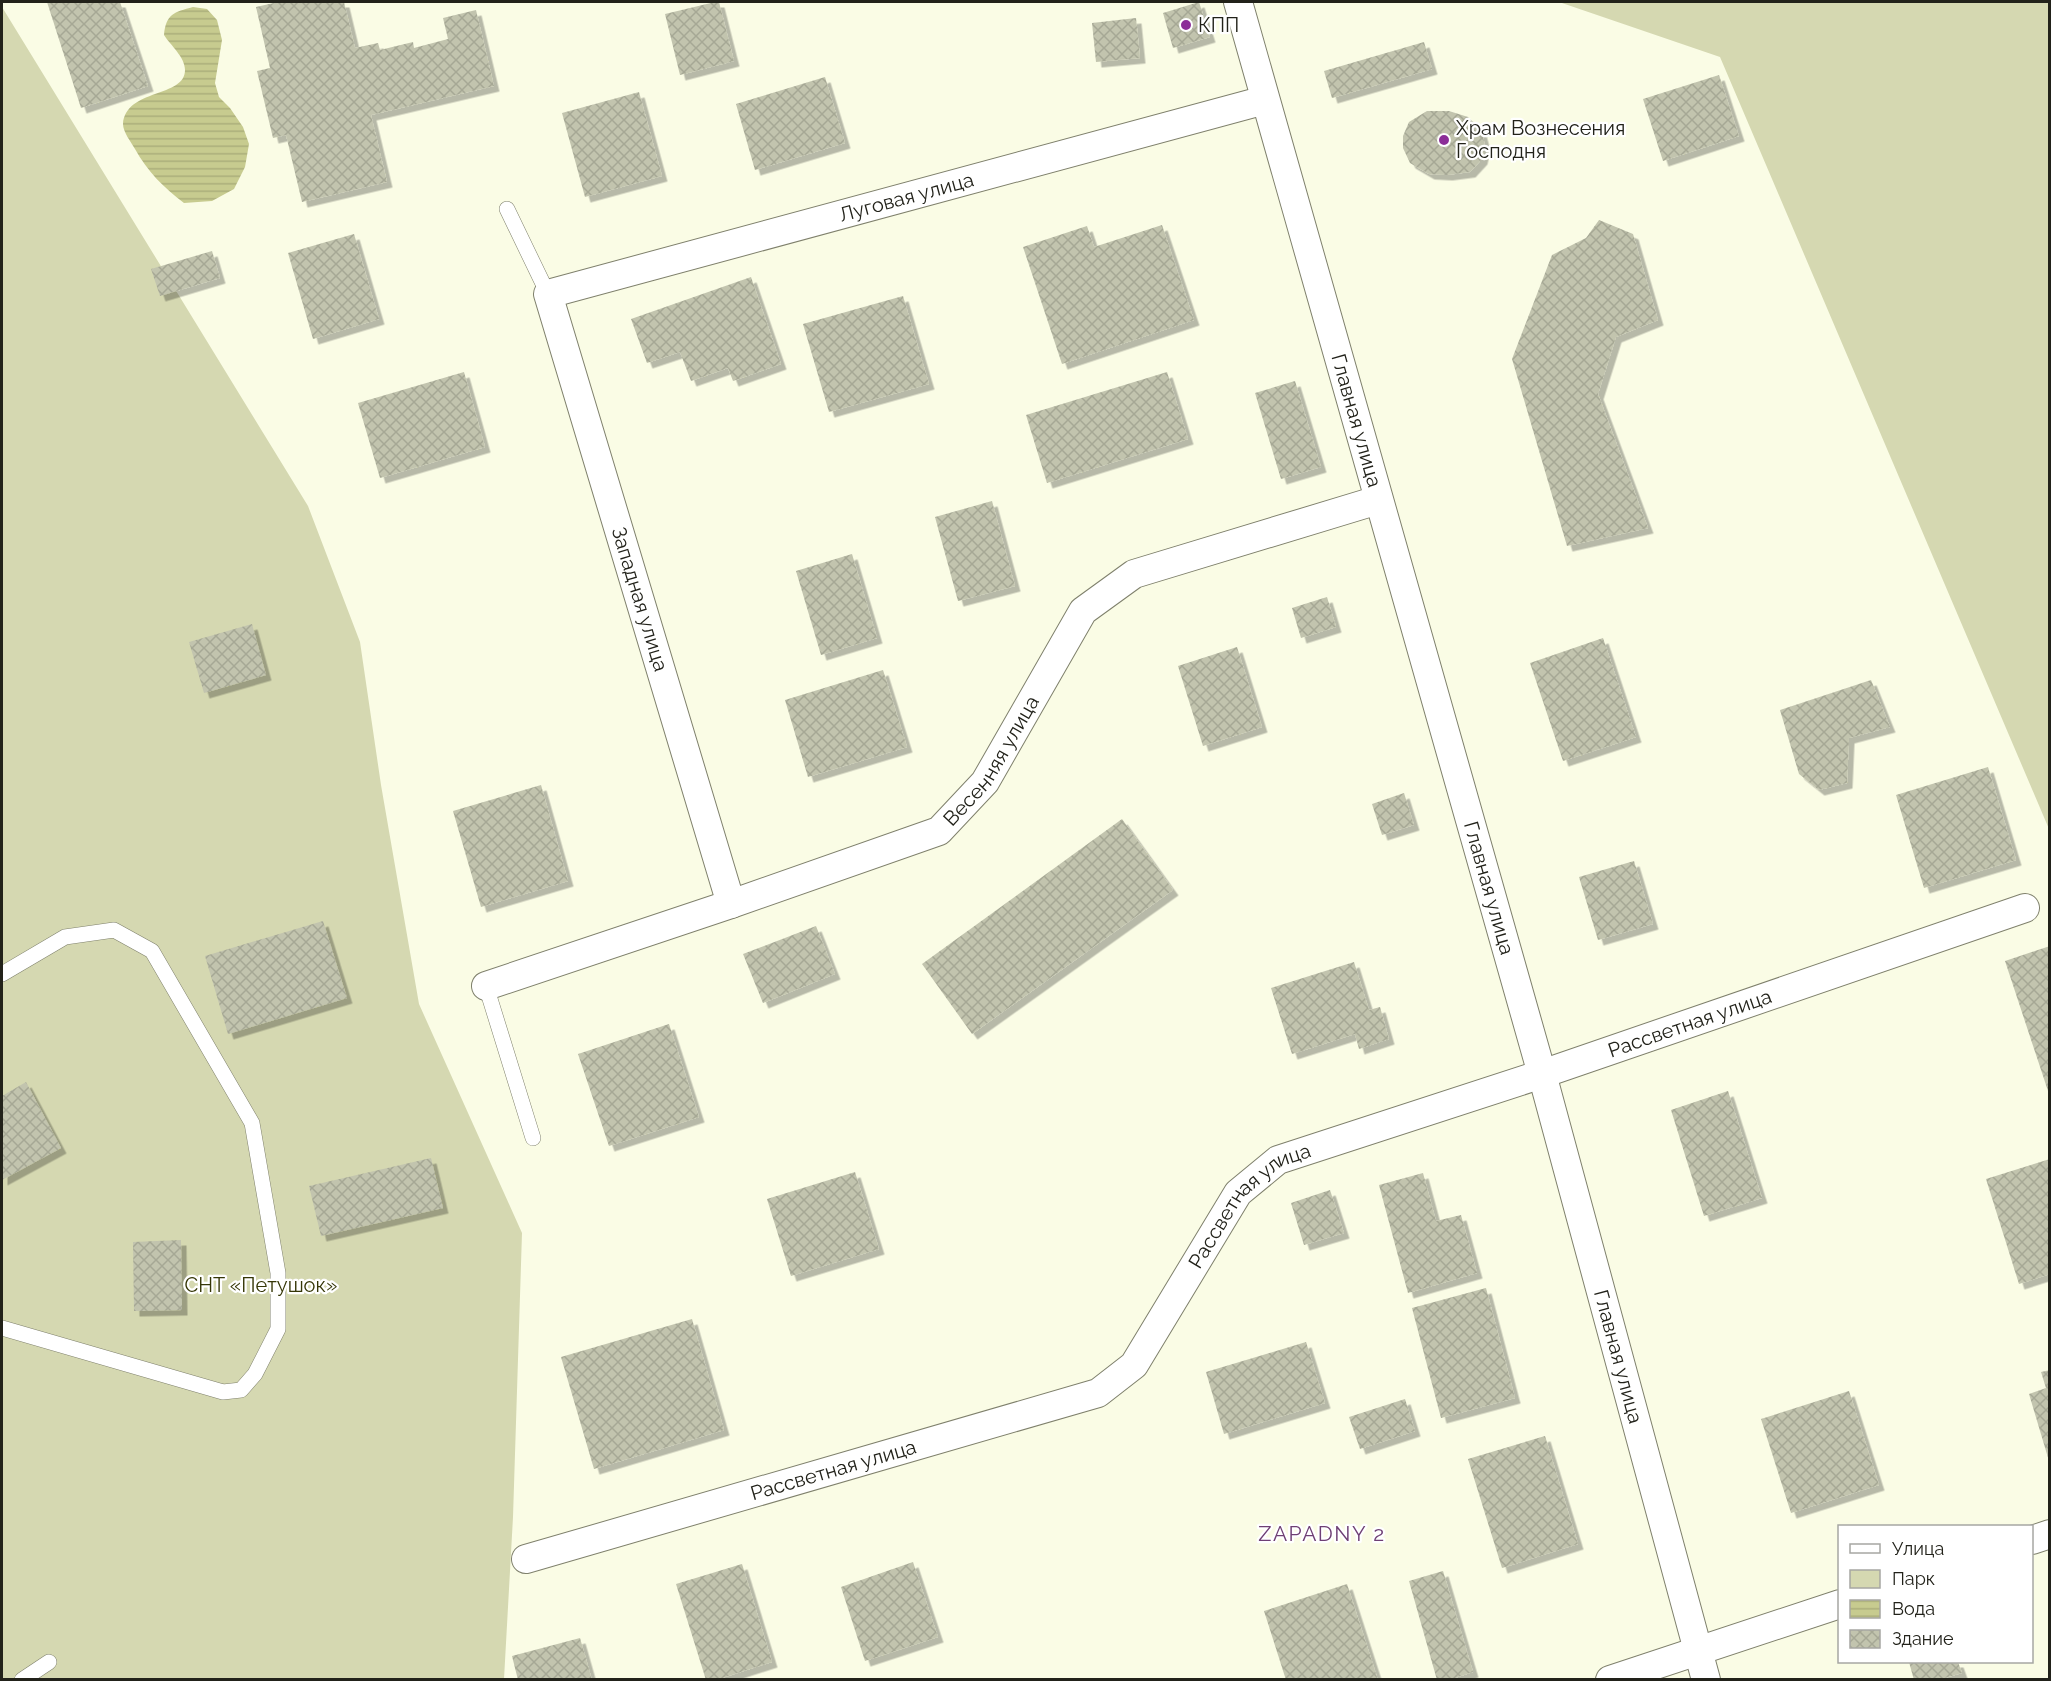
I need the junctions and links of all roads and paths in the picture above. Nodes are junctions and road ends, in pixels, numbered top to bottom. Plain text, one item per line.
1 (1238, 2) edge
2 (1265, 100) junction
3 (507, 209) dead end
4 (548, 294) junction
5 (1378, 500) junction
6 (731, 904) junction
7 (2025, 909) dead end
8 (2, 974) edge
9 (486, 986) joint
10 (1542, 1074) junction
11 (533, 1138) dead end
12 (2, 1328) edge
13 (2049, 1534) edge
14 (2033, 1539) edge
15 (526, 1559) dead end
16 (1838, 1604) edge
17 (1698, 1651) junction
18 (49, 1662) dead end
19 (22, 1680) edge
20 (1610, 1680) edge
21 (1706, 1680) edge

1 - 2 street, Главная улица
2 - 4 street, Луговая улица
2 - 5 street, Главная улица
3 - 4 lane
4 - 6 street, Западная улица
5 - 6 street, Весенняя улица
5 - 10 street, Главная улица
6 - 9 street, Весенняя улица
7 - 10 street, Рассветная улица
8 - 12 lane
9 - 11 lane
10 - 15 street, Рассветная улица
10 - 17 street, Главная улица
13 - 14 street
16 - 17 street
17 - 20 street
17 - 21 street, Главная улица
18 - 19 lane

